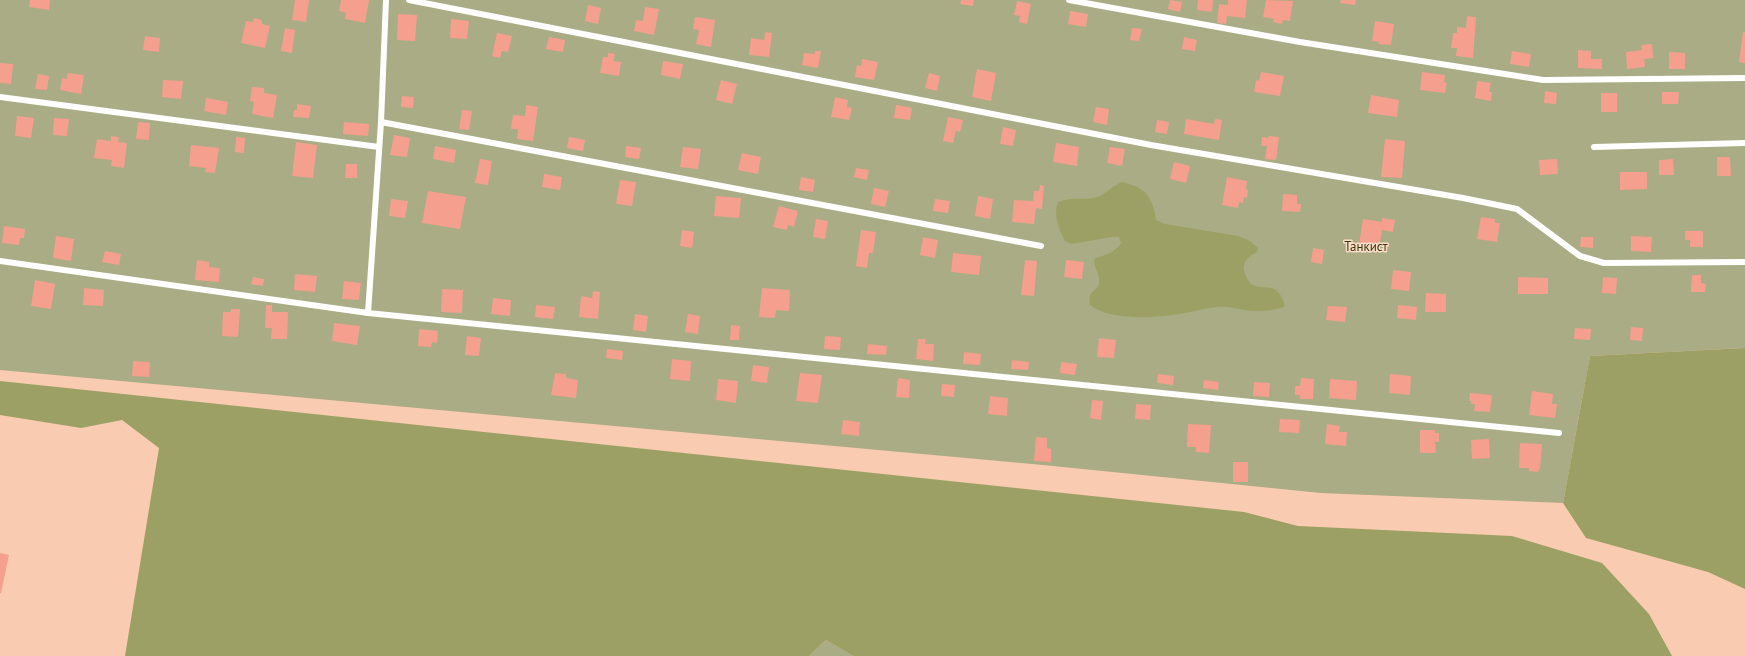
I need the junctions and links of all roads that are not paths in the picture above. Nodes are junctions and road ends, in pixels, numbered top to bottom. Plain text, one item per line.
1 (386, 0) edge
2 (409, 0) edge
3 (1070, 0) edge
4 (1745, 78) edge
5 (0, 97) edge
6 (381, 122) junction
7 (1745, 143) edge
8 (379, 147) junction
9 (1594, 147) dead end
10 (1041, 246) dead end
11 (0, 261) edge
12 (1745, 262) edge
13 (368, 313) junction
14 (1559, 433) dead end

1 - 6 lane
2 - 12 lane
3 - 4 lane
5 - 8 lane
6 - 8 lane
6 - 10 lane
7 - 9 lane
8 - 13 lane
11 - 13 lane
13 - 14 lane

